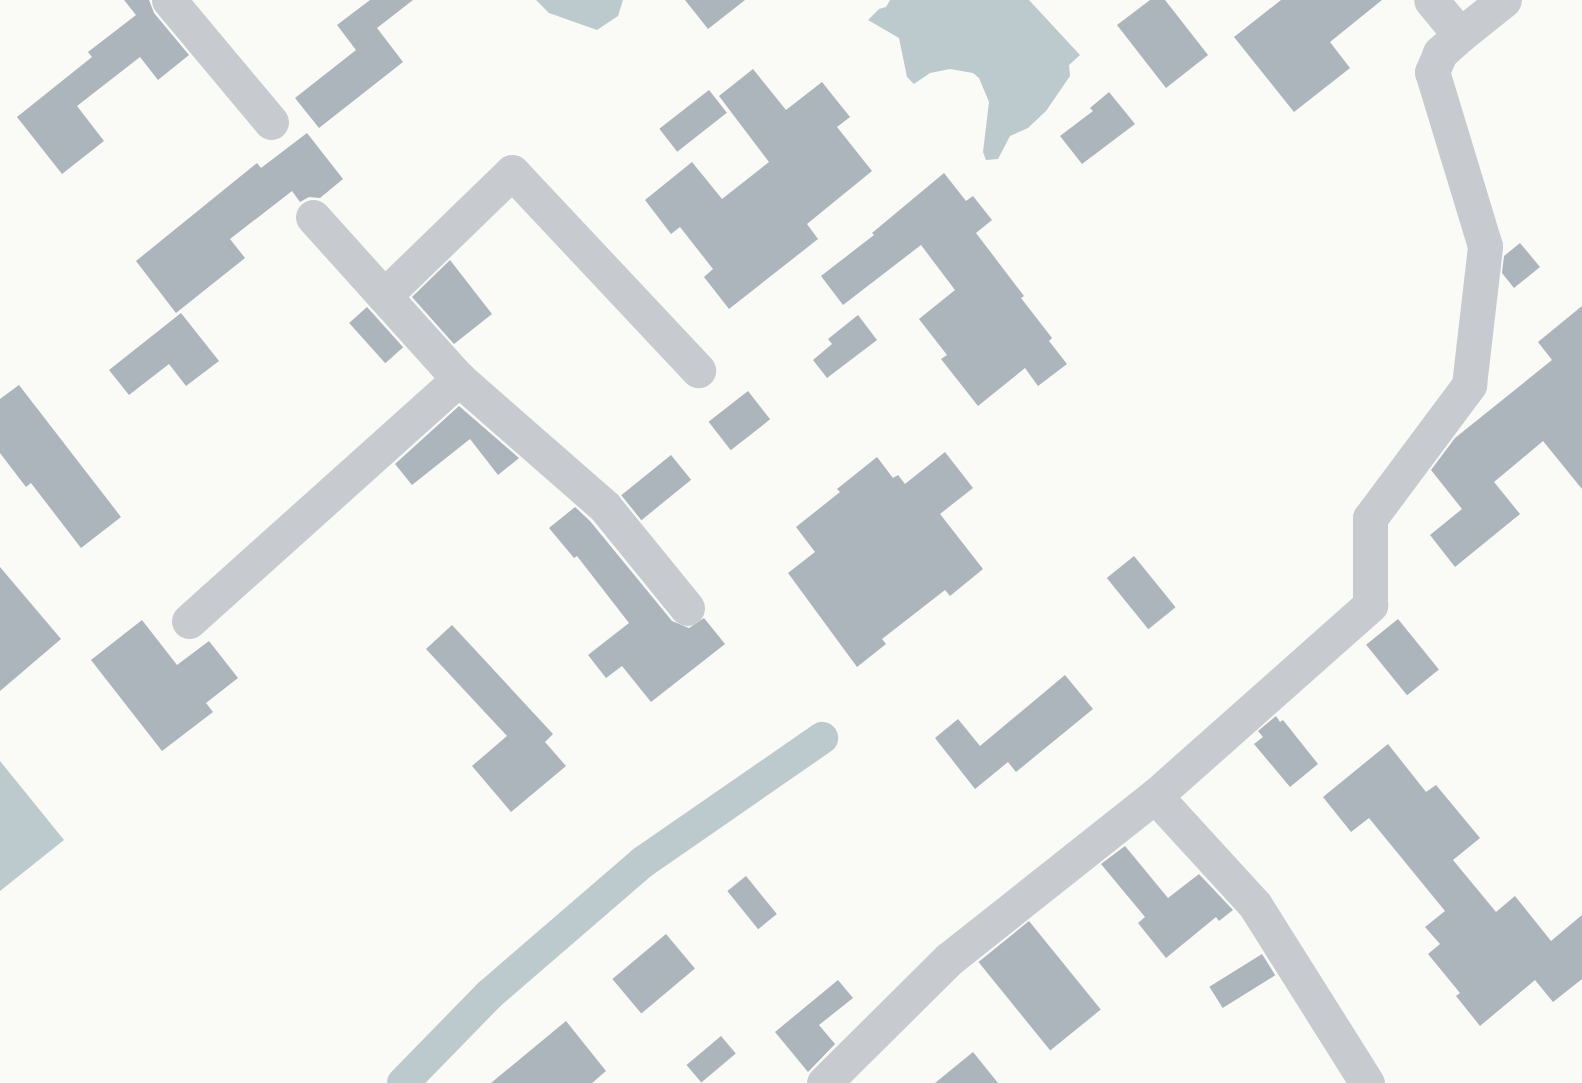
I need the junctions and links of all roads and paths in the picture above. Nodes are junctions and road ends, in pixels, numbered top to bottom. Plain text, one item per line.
1 (169, 0) edge
2 (1431, 0) edge
3 (1504, 0) edge
4 (1460, 34) junction
5 (271, 122) dead end
6 (313, 217) dead end
7 (384, 296) junction
8 (698, 370) dead end
9 (459, 379) junction
10 (687, 608) dead end
11 (189, 621) dead end
12 (1155, 796) junction
13 (824, 1083) edge
14 (1367, 1083) edge

1 - 5 street
2 - 4 street
3 - 4 street
4 - 12 street
6 - 7 street
7 - 8 street
7 - 9 street
9 - 10 street
9 - 11 street
12 - 13 street
12 - 14 street

